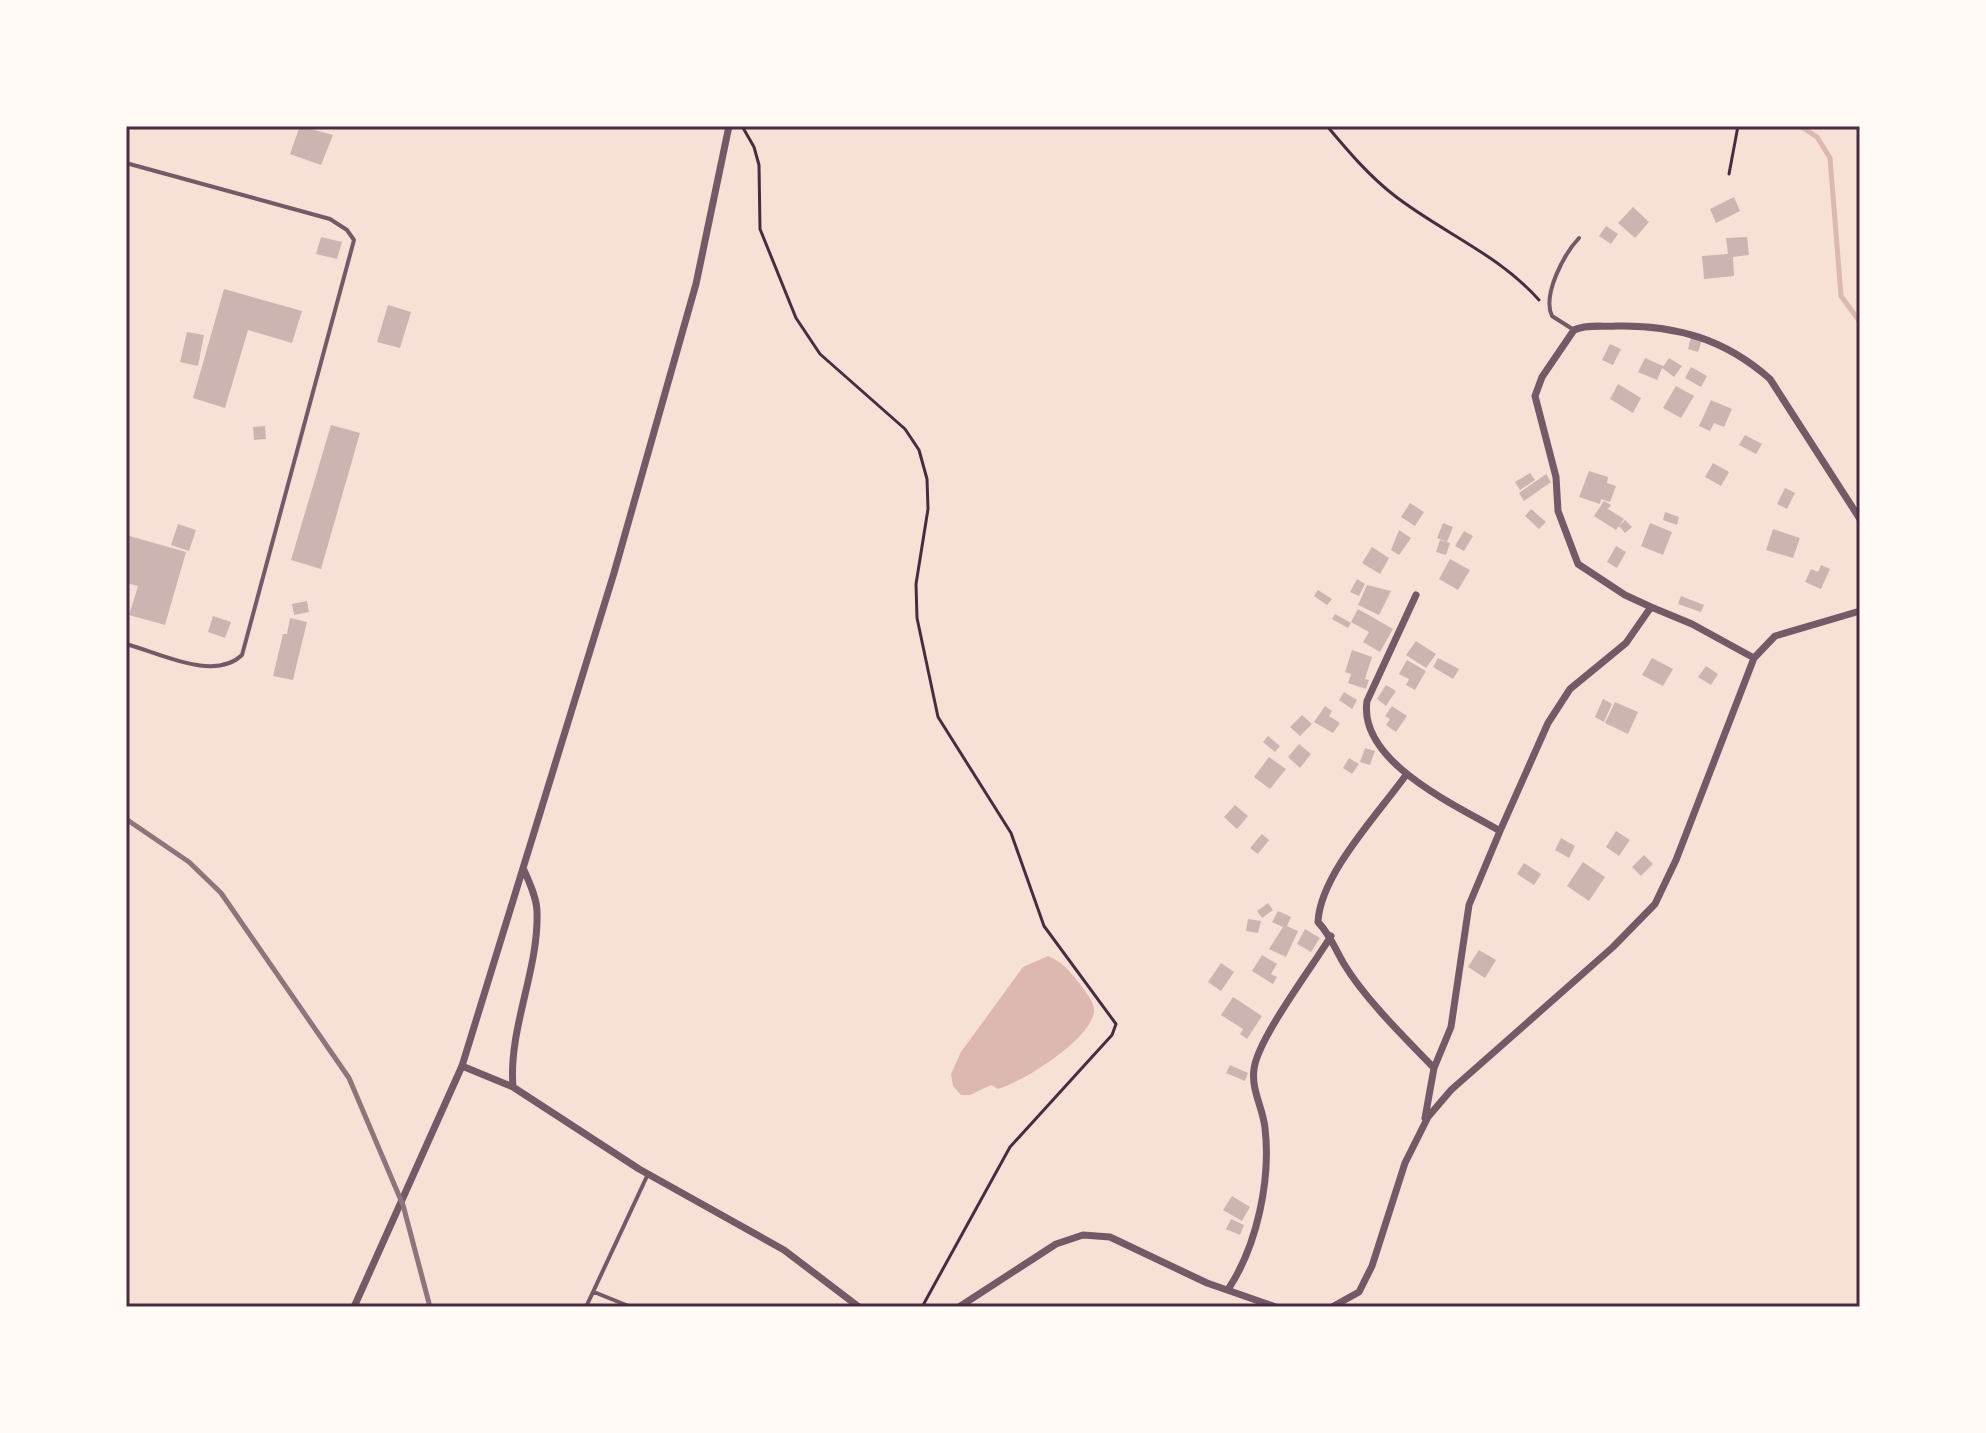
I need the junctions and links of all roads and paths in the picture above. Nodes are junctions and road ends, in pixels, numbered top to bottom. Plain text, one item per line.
1 (729, 126) edge
2 (742, 126) edge
3 (1327, 126) edge
4 (1738, 126) edge
5 (126, 163) edge
6 (1729, 174) dead end
7 (1579, 238) dead end
8 (1550, 312) junction
9 (1574, 330) junction
10 (1860, 519) edge
11 (1416, 595) dead end
12 (1651, 607) junction
13 (1860, 611) edge
14 (126, 644) edge
15 (1754, 658) junction
16 (1406, 775) junction
17 (1500, 831) junction
18 (524, 867) junction
19 (1331, 936) junction
20 (462, 1066) junction
21 (1434, 1068) junction
22 (513, 1087) junction
23 (1424, 1124) junction
24 (648, 1174) junction
25 (1229, 1288) junction
26 (594, 1292) junction
27 (354, 1307) edge
28 (586, 1307) edge
29 (631, 1307) edge
30 (859, 1307) edge
31 (922, 1307) edge
32 (959, 1307) edge
33 (1276, 1307) edge
34 (1332, 1307) edge

1 - 18 street
2 - 31 path
3 - 8 path
4 - 6 path
5 - 14 lane
7 - 8 lane
8 - 9 lane
9 - 10 street
9 - 12 street
11 - 16 street
12 - 15 street
12 - 17 street
13 - 15 street
15 - 23 street
16 - 17 street
16 - 19 street
17 - 21 street
18 - 20 street
18 - 22 street
19 - 21 street
19 - 25 street
20 - 22 street
20 - 27 street
21 - 23 street
22 - 24 street
23 - 34 street
24 - 26 lane
24 - 30 street
25 - 32 street
25 - 33 street
26 - 28 lane
26 - 29 lane

